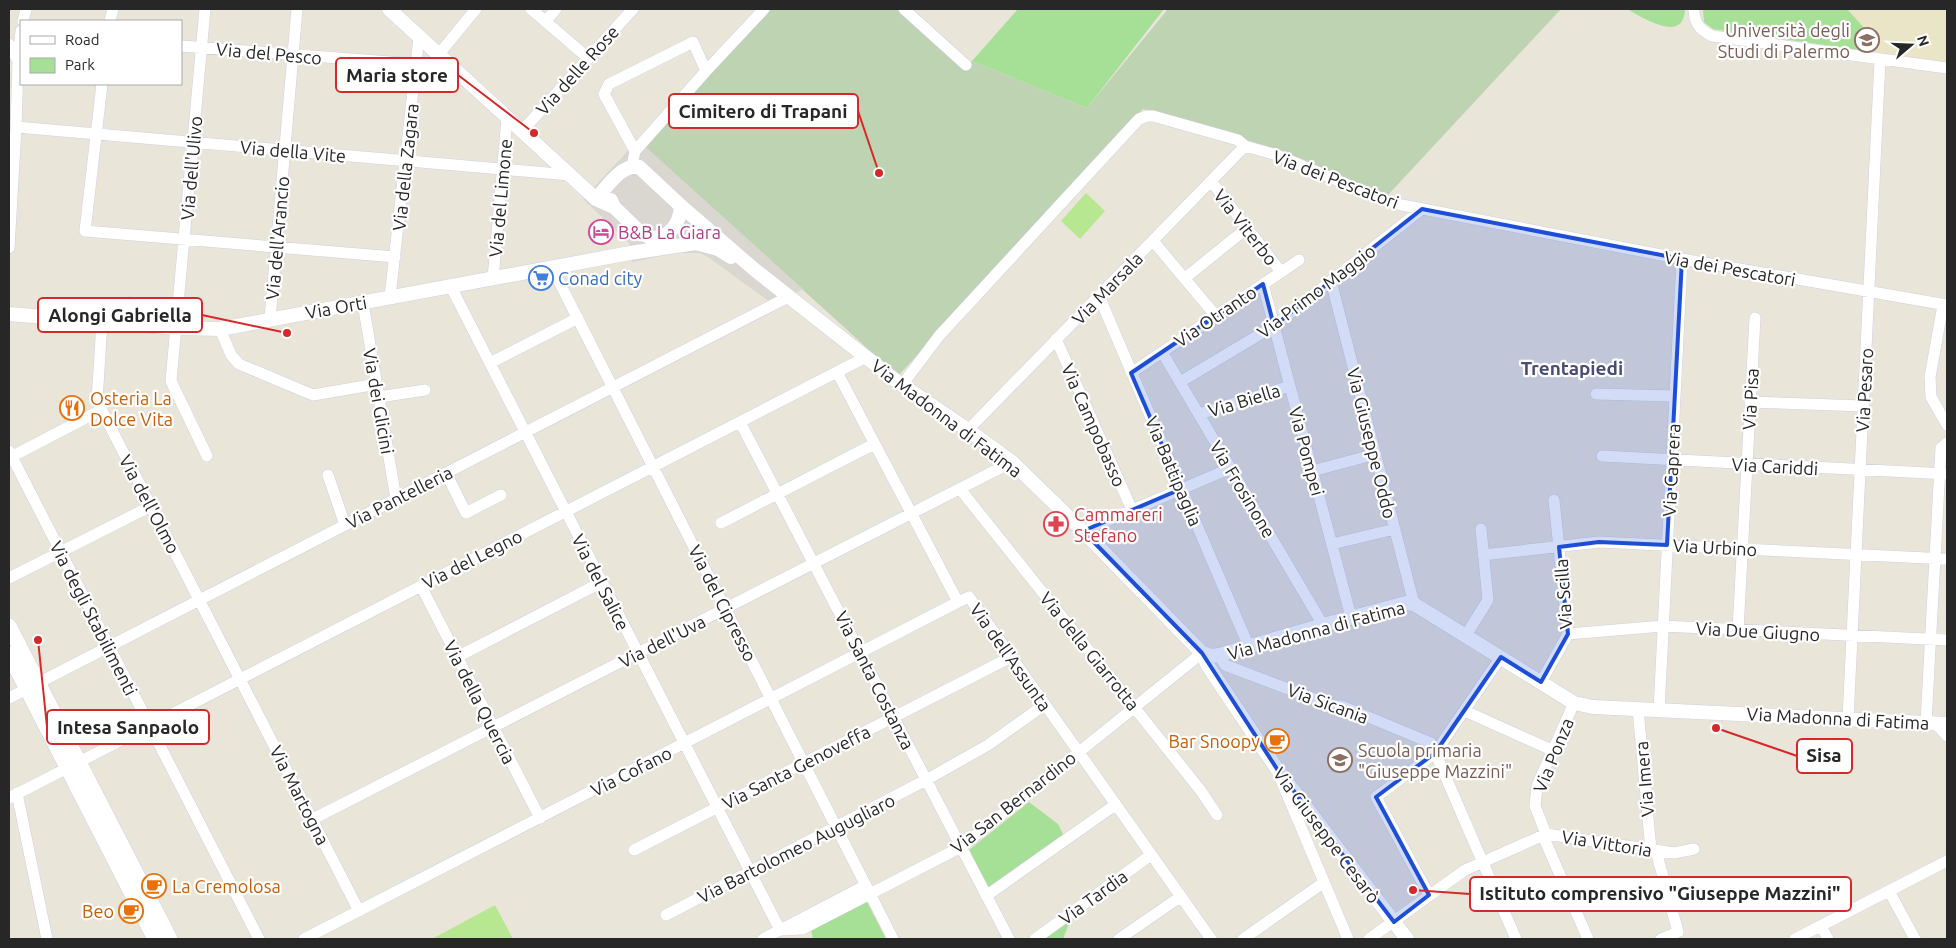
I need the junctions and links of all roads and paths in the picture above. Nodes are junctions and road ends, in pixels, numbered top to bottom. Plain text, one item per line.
1 (205, 9) edge
2 (298, 9) edge
3 (389, 9) edge
4 (476, 9) edge
5 (531, 9) edge
6 (556, 9) edge
7 (633, 9) edge
8 (764, 9) edge
9 (904, 9) edge
10 (1694, 9) edge
11 (546, 21) junction
12 (18, 35) edge
13 (420, 36) junction
14 (9, 44) edge
15 (182, 46) edge
16 (202, 47) junction
17 (439, 54) junction
18 (292, 55) junction
19 (588, 58) junction
20 (1880, 60) junction
21 (18, 61) junction
22 (416, 64) junction
23 (966, 65) dead end
24 (1947, 68) edge
25 (706, 70) junction
26 (102, 85) edge
27 (13, 110) edge
28 (508, 118) junction
29 (16, 127) junction
30 (522, 131) junction
31 (95, 134) junction
32 (193, 142) junction
33 (1245, 146) junction
34 (636, 147) junction
35 (284, 151) junction
36 (406, 161) junction
37 (632, 166) junction
38 (503, 169) junction
39 (11, 173) edge
40 (570, 175) junction
41 (1211, 182) junction
42 (610, 184) junction
43 (592, 196) junction
44 (680, 206) junction
45 (614, 207) junction
46 (1422, 209) junction
47 (1247, 228) junction
48 (661, 238) junction
49 (185, 240) junction
50 (1153, 241) junction
51 (696, 243) junction
52 (276, 247) junction
53 (9, 248) edge
54 (630, 252) junction
55 (395, 257) junction
56 (1299, 260) dead end
57 (1682, 260) junction
58 (552, 268) junction
59 (755, 270) junction
60 (1281, 272) junction
61 (1185, 278) junction
62 (493, 279) junction
63 (1331, 281) junction
64 (1263, 284) junction
65 (451, 287) junction
66 (1869, 292) junction
67 (790, 296) junction
68 (1099, 296) junction
69 (390, 297) junction
70 (127, 302) dead end
71 (363, 303) junction
72 (1945, 305) edge
73 (9, 314) edge
74 (1216, 316) junction
75 (578, 318) junction
76 (1755, 318) dead end
77 (9, 319) edge
78 (270, 319) junction
79 (102, 322) junction
80 (126, 324) junction
81 (1274, 326) junction
82 (177, 328) junction
83 (220, 329) junction
84 (1056, 340) junction
85 (1162, 352) junction
86 (866, 357) junction
87 (490, 363) junction
88 (837, 372) junction
89 (1131, 373) junction
90 (1180, 382) junction
91 (376, 384) junction
92 (902, 386) junction
93 (1290, 386) junction
94 (613, 387) junction
95 (426, 390) dead end
96 (1596, 394) dead end
97 (1675, 396) junction
98 (379, 398) junction
99 (1750, 402) junction
100 (1863, 406) junction
101 (101, 410) junction
102 (1199, 414) junction
103 (740, 422) junction
104 (1947, 425) edge
105 (968, 430) junction
106 (525, 433) junction
107 (874, 444) junction
108 (1947, 444) edge
109 (1376, 454) junction
110 (10, 455) edge
111 (207, 456) dead end
112 (1602, 456) dead end
113 (1672, 460) junction
114 (1012, 462) junction
115 (1747, 464) junction
116 (653, 466) junction
117 (1231, 468) junction
118 (1860, 470) junction
119 (1312, 471) junction
120 (446, 473) junction
121 (1944, 474) edge
122 (328, 475) dead end
123 (960, 489) junction
124 (1181, 489) junction
125 (778, 494) junction
126 (501, 495) dead end
127 (396, 499) junction
128 (1554, 500) dead end
129 (150, 506) junction
130 (1132, 510) junction
131 (566, 511) junction
132 (911, 514) junction
133 (721, 523) dead end
134 (345, 525) junction
135 (1395, 529) junction
136 (1480, 529) dead end
137 (1083, 531) junction
138 (1332, 544) junction
139 (1667, 545) junction
140 (1559, 547) junction
141 (1742, 549) junction
142 (60, 552) junction
143 (1483, 555) junction
144 (1856, 555) junction
145 (1935, 559) junction
146 (1947, 560) edge
147 (814, 563) junction
148 (9, 578) edge
149 (602, 582) junction
150 (421, 586) junction
151 (200, 600) junction
152 (958, 602) junction
153 (1414, 604) junction
154 (725, 608) junction
155 (1351, 617) junction
156 (1323, 625) junction
157 (9, 626) edge
158 (1663, 626) junction
159 (1738, 630) junction
160 (1568, 634) junction
161 (1852, 635) junction
162 (1466, 636) junction
163 (1931, 639) junction
164 (1947, 640) edge
165 (1249, 646) junction
166 (109, 647) junction
167 (638, 653) junction
168 (860, 653) junction
169 (1202, 653) junction
170 (9, 654) edge
171 (1219, 656) junction
172 (458, 657) junction
173 (1011, 657) junction
174 (1502, 657) junction
175 (240, 679) junction
176 (1541, 682) junction
177 (33, 686) junction
178 (9, 698) edge
179 (771, 698) junction
180 (1574, 703) junction
181 (1044, 704) junction
182 (1134, 707) junction
183 (1638, 709) junction
184 (1659, 710) junction
185 (1465, 711) junction
186 (894, 717) junction
187 (1848, 719) junction
188 (1936, 723) edge
189 (149, 725) junction
190 (493, 727) junction
191 (1947, 736) edge
192 (684, 743) junction
193 (1554, 751) junction
194 (1078, 752) junction
195 (1435, 753) junction
196 (804, 763) junction
197 (73, 764) junction
198 (1277, 769) junction
199 (926, 780) junction
200 (13, 796) edge
201 (1115, 805) junction
202 (717, 808) junction
203 (1218, 815) dead end
204 (540, 818) junction
205 (313, 819) junction
206 (836, 827) junction
207 (1545, 835) junction
208 (961, 847) junction
209 (1694, 849) dead end
210 (634, 850) dead end
211 (1653, 850) junction
212 (1151, 855) junction
213 (1947, 861) edge
214 (1482, 862) junction
215 (750, 872) junction
216 (1323, 883) junction
217 (868, 889) junction
218 (1889, 891) junction
219 (1429, 895) junction
220 (986, 896) junction
221 (1180, 897) junction
222 (359, 911) junction
223 (666, 915) dead end
224 (1394, 922) junction
225 (1821, 926) junction
226 (780, 930) junction
227 (47, 939) edge
228 (156, 939) edge
229 (170, 939) edge
230 (259, 939) edge
231 (304, 939) edge
232 (763, 939) edge
233 (893, 939) edge
234 (1009, 939) edge
235 (1034, 939) edge
236 (1119, 939) edge
237 (1210, 939) edge
238 (1243, 939) edge
239 (1348, 939) edge
240 (1369, 939) edge
241 (1407, 939) edge
242 (1516, 939) edge
243 (1588, 939) edge
244 (1661, 939) edge
245 (1795, 939) edge
246 (1828, 939) edge
247 (1915, 939) edge

1 - 16 street, Via dell'Ulivo
2 - 18 street, Via dell'Arancio
3 - 13 street
4 - 17 street
5 - 11 street
6 - 11 street
7 - 19 street, Via delle Rose
8 - 25 street
9 - 23 street
10 - 20 street
11 - 19 street
12 - 21 street
13 - 17 street
13 - 22 street, Via della Zagara
14 - 21 street
15 - 16 street, Via del Pesco
16 - 18 street, Via del Pesco
16 - 32 street, Via dell'Ulivo
17 - 28 street
18 - 22 street, Via del Pesco
18 - 35 street, Via dell'Arancio
19 - 30 street, Via delle Rose
20 - 24 street
20 - 66 street, Via Pesaro
21 - 27 street
22 - 36 street, Via della Zagara
25 - 34 street
25 - 34 street
26 - 31 street
27 - 29 street
28 - 30 street
28 - 38 street, Via del Limone
29 - 31 street, Via della Vite
29 - 39 street
30 - 40 street
31 - 32 street, Via della Vite
31 - 49 street
32 - 35 street, Via della Vite
32 - 49 street, Via dell'Ulivo
33 - 41 street, Via Marsala
33 - 46 street, Via dei Pescatori
33 - 92 street, Via dei Pescatori
34 - 37 street
35 - 36 street, Via della Vite
35 - 52 street, Via dell'Arancio
36 - 38 street, Via della Vite
36 - 55 street, Via della Zagara
37 - 42 street
37 - 44 street
38 - 40 street, Via della Vite
38 - 62 street, Via del Limone
39 - 53 street
40 - 43 street
41 - 47 street, Via Viterbo
41 - 50 street, Via Marsala
42 - 43 street
42 - 45 street
43 - 45 street
44 - 48 street
44 - 59 street
45 - 48 street
46 - 57 street, Via dei Pescatori
46 - 63 street, Via Primo Maggio
47 - 60 street, Via Viterbo
47 - 61 street
48 - 51 street
48 - 54 street
49 - 52 street
49 - 82 street, Via dell'Ulivo
50 - 61 street
50 - 68 street, Via Marsala
51 - 54 street
51 - 59 street
52 - 55 street
52 - 78 street, Via dell'Arancio
54 - 58 street, Via Orti
55 - 69 street, Via della Zagara
56 - 60 street, Via Otranto
57 - 66 street, Via dei Pescatori
57 - 97 street, Via Caprera
58 - 62 street, Via Orti
58 - 75 street, Via del Cipresso
59 - 67 street, Via Madonna di Fatima
60 - 64 street, Via Otranto
61 - 74 street
62 - 65 street, Via Orti
63 - 81 street, Via Primo Maggio
63 - 109 street, Via Giuseppe Oddo
64 - 74 street, Via Otranto
64 - 81 street, Via Pompei
65 - 69 street, Via Orti
65 - 87 street, Via del Salice
66 - 72 street, Via dei Pescatori
66 - 100 street, Via Pesaro
67 - 86 street, Via Madonna di Fatima
67 - 94 street, Via Pantelleria
68 - 84 street, Via Marsala
68 - 89 street, Via Battipaglia
69 - 71 street, Via Orti
70 - 80 street
71 - 78 street, Via Orti
71 - 91 street, Via dei Glicini
72 - 104 street
73 - 77 street
73 - 79 street, Via Orti
74 - 85 street, Via Otranto
75 - 87 street
75 - 94 street, Via del Cipresso
76 - 99 street, Via Pisa
78 - 83 street, Via Orti
79 - 80 street, Via Orti
79 - 101 street, Via dell'Olmo
80 - 82 street, Via Orti
81 - 90 street, Via Primo Maggio
81 - 93 street, Via Pompei
82 - 83 street, Via Orti
82 - 111 street, Via dell'Ulivo
83 - 91 street
84 - 105 street, Via Marsala
84 - 130 street, Via Campobasso
85 - 89 street, Via Otranto
85 - 90 street, Via Frosinone
86 - 88 street, Via del Legno
86 - 92 street, Via Madonna di Fatima
87 - 106 street, Via del Salice
88 - 103 street, Via del Legno
88 - 107 street, Via dell'Assunta
89 - 124 street, Via Battipaglia
90 - 102 street, Via Frosinone
91 - 98 street, Via dei Glicini
92 - 105 street, Via Madonna di Fatima
93 - 102 street, Via Biella
93 - 119 street, Via Pompei
94 - 106 street, Via Pantelleria
94 - 116 street, Via del Cipresso
95 - 98 street
96 - 97 street
97 - 113 street, Via Caprera
98 - 127 street, Via dei Glicini
99 - 100 street
99 - 115 street, Via Pisa
100 - 118 street, Via Pesaro
101 - 110 street
101 - 129 street, Via dell'Olmo
102 - 117 street, Via Frosinone
103 - 116 street, Via del Legno
103 - 125 street, Via Santa Costanza
105 - 114 street, Via Madonna di Fatima
106 - 120 street, Via Pantelleria
106 - 131 street, Via del Salice
107 - 125 street
107 - 132 street, Via dell'Assunta
108 - 121 street
109 - 119 street
109 - 135 street, Via Giuseppe Oddo
110 - 142 street, Via degli Stabilimenti
112 - 113 street, Via Cariddi
113 - 115 street, Via Cariddi
113 - 139 street, Via Caprera
114 - 123 street, Via dell'Uva
114 - 137 street, Via Madonna di Fatima
115 - 118 street, Via Cariddi
115 - 141 street, Via Pisa
116 - 131 street, Via del Legno
116 - 154 street, Via del Cipresso
117 - 124 street
117 - 156 street, Via Frosinone
118 - 121 street, Via Cariddi
118 - 144 street, Via Pesaro
119 - 138 street, Via Pompei
120 - 126 street
120 - 127 street, Via Pantelleria
121 - 145 street
122 - 134 street
123 - 132 street, Via dell'Uva
123 - 182 street, Via della Giarrotta
124 - 130 street
124 - 165 street, Via Battipaglia
125 - 133 street
125 - 147 street, Via Santa Costanza
127 - 134 street, Via Pantelleria
128 - 140 street, Via Scilla
129 - 142 street
129 - 151 street, Via dell'Olmo
130 - 137 street
131 - 149 street, Via del Salice
131 - 150 street, Via del Legno
132 - 147 street, Via dell'Uva
132 - 152 street, Via dell'Assunta
134 - 151 street, Via Pantelleria
135 - 138 street
135 - 153 street, Via Giuseppe Oddo
136 - 143 street
137 - 169 street, Via Madonna di Fatima
138 - 155 street, Via Pompei
139 - 140 street, Via Urbino
139 - 141 street, Via Urbino
139 - 158 street, Via Caprera
140 - 143 street, Via Urbino
140 - 160 street, Via Scilla
141 - 144 street, Via Urbino
141 - 159 street, Via Pisa
142 - 148 street
142 - 166 street, Via degli Stabilimenti
143 - 162 street
144 - 145 street, Via Urbino
144 - 161 street, Via Pesaro
145 - 146 street, Via Urbino
145 - 163 street
147 - 154 street, Via dell'Uva
147 - 168 street, Via Santa Costanza
149 - 167 street, Via del Salice
149 - 172 street
150 - 172 street, Via della Quercia
150 - 175 street, Via del Legno
151 - 166 street, Via Pantelleria
151 - 175 street, Via dell'Olmo
152 - 168 street, Via Cofano
152 - 173 street, Via dell'Assunta
153 - 155 street, Via Madonna di Fatima
153 - 162 street, Via Madonna di Fatima
154 - 167 street, Via dell'Uva
154 - 179 street, Via del Cipresso
155 - 156 street, Via Madonna di Fatima
156 - 165 street, Via Madonna di Fatima
157 - 177 main road
158 - 159 street, Via Due Giugno
158 - 160 street, Via Due Giugno
158 - 184 street, Via Caprera
159 - 161 street, Via Due Giugno
160 - 176 street, Via Scilla
161 - 163 street, Via Due Giugno
161 - 187 street, Via Pesaro
162 - 174 street, Via Madonna di Fatima
163 - 164 street, Via Due Giugno
163 - 188 street
165 - 171 street, Via Madonna di Fatima
166 - 177 street, Via Pantelleria
166 - 189 street, Via degli Stabilimenti
167 - 190 street, Via dell'Uva
167 - 192 street, Via del Salice
168 - 179 street, Via Cofano
168 - 186 street, Via Santa Costanza
169 - 171 street, Via Madonna di Fatima
169 - 182 street, Via San Bernardino
169 - 198 street, Via Giuseppe Cesarò
170 - 177 main road
171 - 195 street, Via Sicania
172 - 190 street, Via della Quercia
173 - 181 street, Via dell'Assunta
173 - 186 street, Via Santa Genoveffa
174 - 176 street, Via Madonna di Fatima
174 - 185 street
175 - 189 street, Via del Legno
175 - 205 street, Via Martogna
176 - 180 street, Via Madonna di Fatima
177 - 178 street, Via Pantelleria
177 - 197 main road
179 - 192 street, Via Cofano
179 - 196 street, Via del Cipresso
180 - 183 street, Via Madonna di Fatima
180 - 193 street, Via Ponza
181 - 194 street, Via dell'Assunta
181 - 199 street, Via Bartolomeo Augugliaro
182 - 194 street, Via San Bernardino
182 - 203 street, Via della Giarrotta
183 - 184 street, Via Madonna di Fatima
183 - 211 street, Via Imera
184 - 187 street, Via Madonna di Fatima
185 - 193 street
185 - 195 street
186 - 196 street, Via Santa Genoveffa
186 - 199 street, Via Santa Costanza
187 - 188 street, Via Madonna di Fatima
188 - 191 street
189 - 197 street, Via del Legno
189 - 230 street, Via degli Stabilimenti
190 - 204 street, Via della Quercia
190 - 205 street, Via dell'Uva
192 - 202 street, Via del Salice
192 - 204 street, Via Cofano
193 - 207 street, Via Ponza
194 - 201 street, Via dell'Assunta
194 - 208 street, Via San Bernardino
195 - 214 street
195 - 219 street
196 - 202 street, Via Santa Genoveffa
196 - 206 street, Via del Cipresso
197 - 200 street, Via del Legno
197 - 228 main road
197 - 229 main road
198 - 216 street
198 - 224 street, Via Giuseppe Cesarò
199 - 206 street, Via Bartolomeo Augugliaro
199 - 208 street, Via Santa Costanza
200 - 227 street
201 - 212 street, Via dell'Assunta
201 - 220 street
202 - 210 street, Via Santa Genoveffa
202 - 215 street, Via del Salice
204 - 222 street, Via Cofano
205 - 222 street, Via Martogna
206 - 215 street, Via Bartolomeo Augugliaro
206 - 217 street, Via del Cipresso
207 - 211 street, Via Vittoria
207 - 214 street, Via Vittoria
207 - 243 street, Via Ponza
208 - 217 street, Via San Bernardino
208 - 220 street, Via Santa Costanza
209 - 211 street, Via Vittoria
211 - 244 street, Via Imera
212 - 221 street, Via dell'Assunta
212 - 235 street, Via Tardia
213 - 218 street
214 - 219 street, Via Vittoria
214 - 242 street
215 - 223 street, Via Bartolomeo Augugliaro
215 - 226 street, Via del Salice
216 - 238 street
216 - 239 street
217 - 226 street, Via San Bernardino
217 - 233 street, Via del Cipresso
218 - 225 street
218 - 247 street
219 - 224 street, Via Vittoria
220 - 234 street, Via Santa Costanza
221 - 236 street
221 - 237 street, Via dell'Assunta
222 - 231 street, Via Cofano
224 - 240 street, Via Vittoria
224 - 241 street, Via Giuseppe Cesarò
225 - 245 street
225 - 246 street
226 - 232 street, Via San Bernardino

